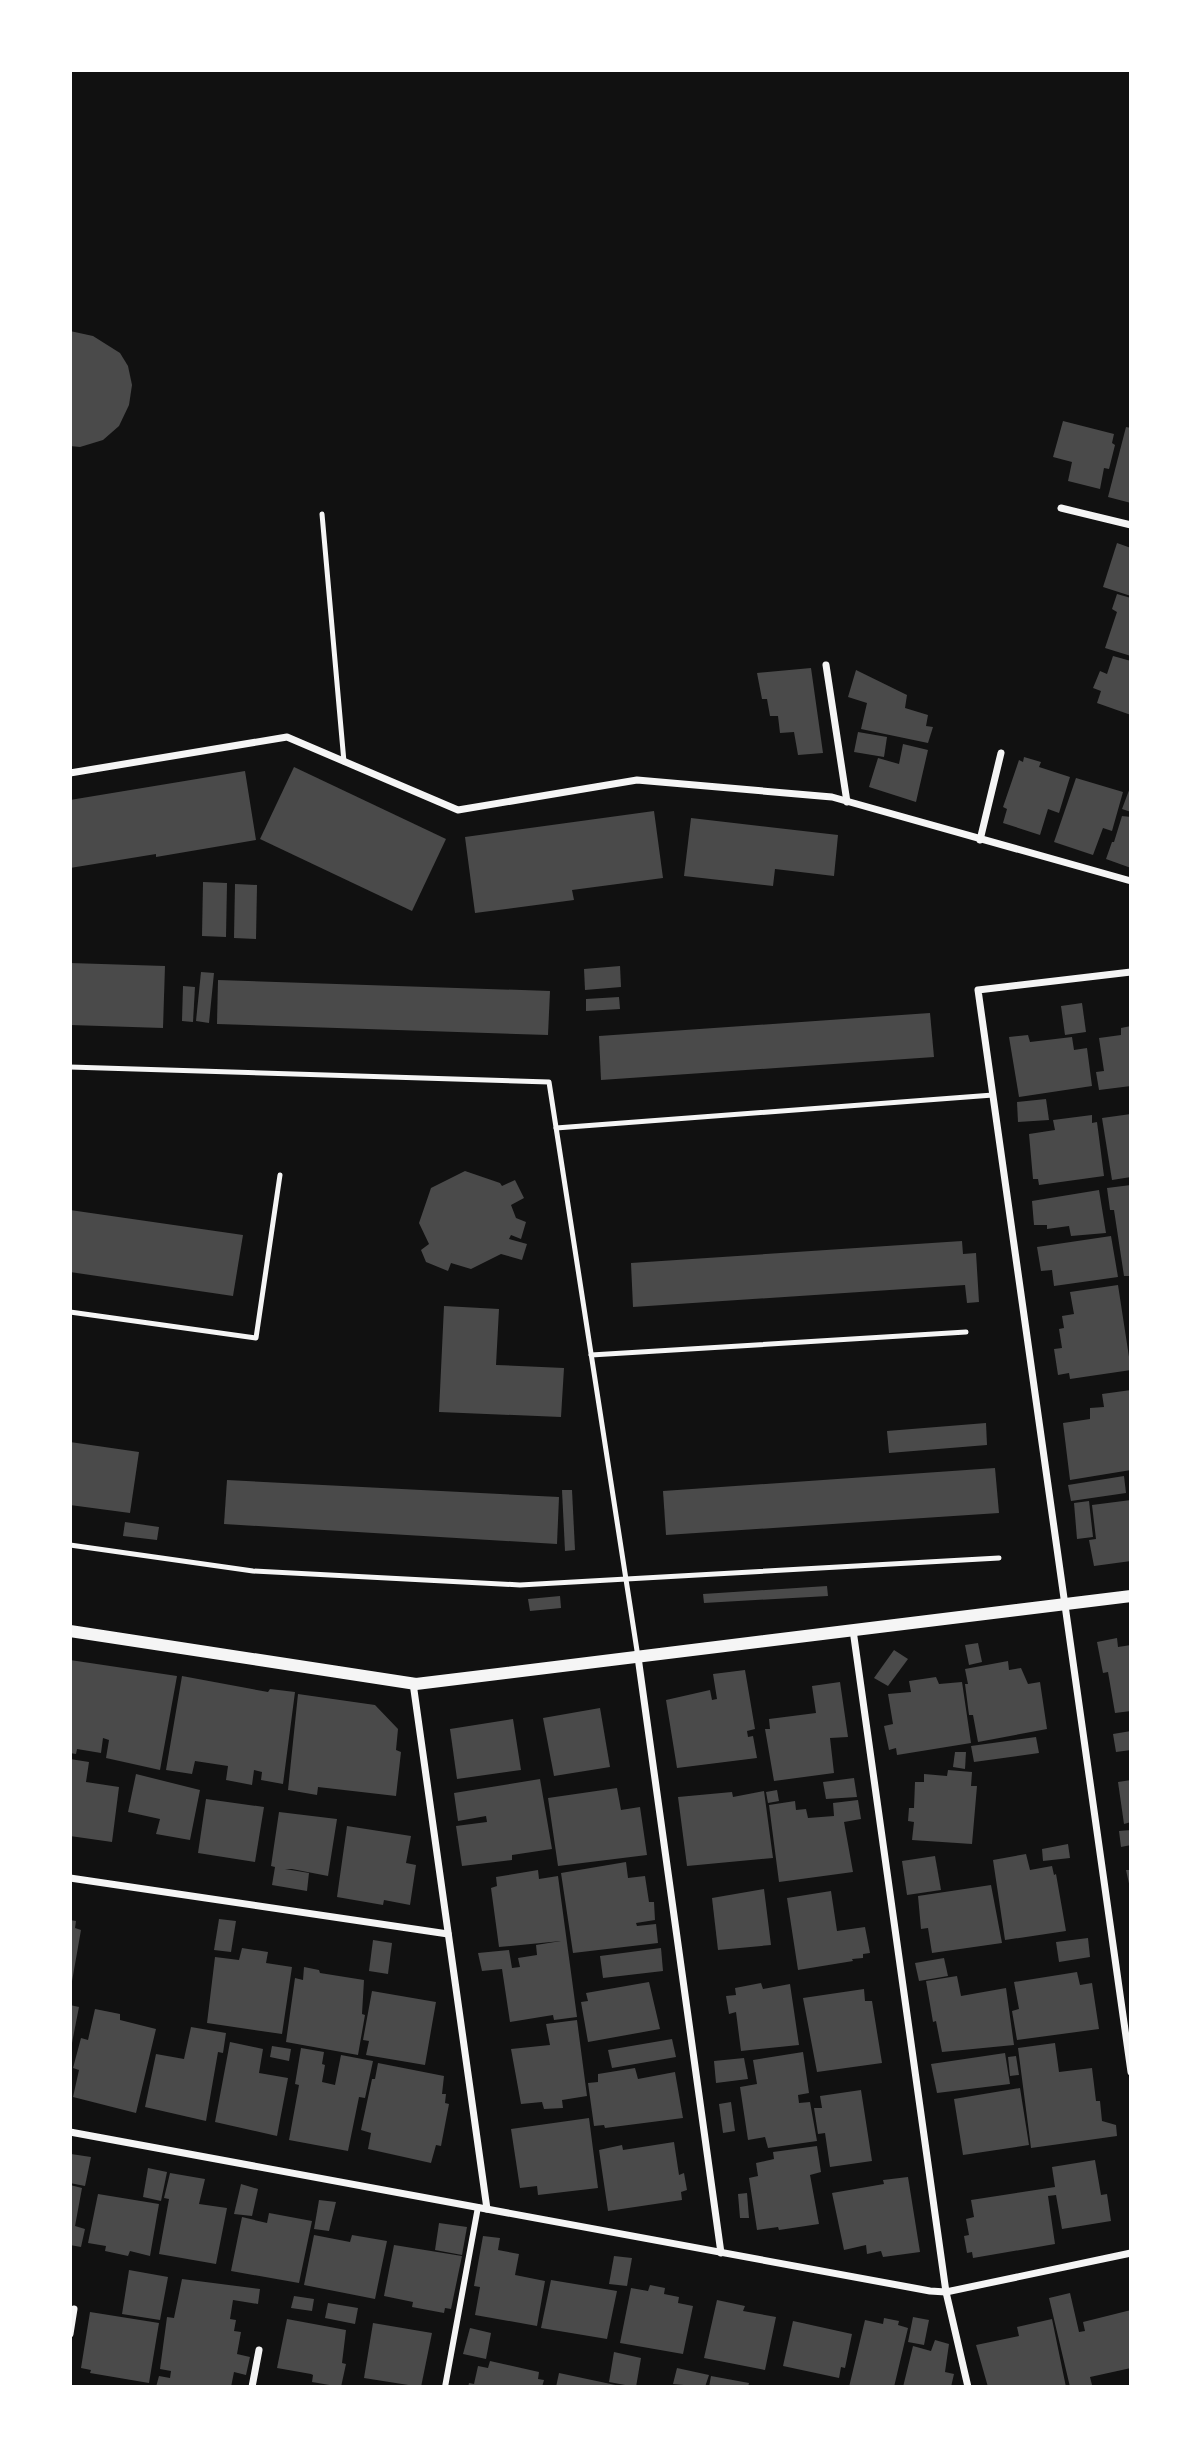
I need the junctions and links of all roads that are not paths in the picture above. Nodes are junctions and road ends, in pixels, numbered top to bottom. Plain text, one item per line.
1 (1061, 508) dead end
2 (322, 514) dead end
3 (1131, 525) edge
4 (826, 665) dead end
5 (1001, 753) dead end
6 (344, 762) junction
7 (70, 774) edge
8 (847, 802) junction
9 (980, 840) junction
10 (1131, 881) edge
11 (1131, 972) edge
12 (70, 1067) edge
13 (993, 1095) junction
14 (556, 1128) junction
15 (280, 1174) dead end
16 (70, 1312) edge
17 (966, 1332) dead end
18 (591, 1355) junction
19 (70, 1545) edge
20 (999, 1558) dead end
21 (626, 1580) junction
22 (1131, 1596) edge
23 (1065, 1604) junction
24 (853, 1630) junction
25 (70, 1631) edge
26 (638, 1657) junction
27 (413, 1683) junction
28 (70, 1878) edge
29 (448, 1934) junction
30 (1131, 2072) edge
31 (70, 2132) edge
32 (478, 2207) junction
33 (487, 2209) junction
34 (721, 2253) junction
35 (1131, 2253) edge
36 (946, 2292) junction
37 (74, 2309) dead end
38 (70, 2334) edge
39 (259, 2350) dead end
40 (252, 2387) edge
41 (445, 2387) edge
42 (968, 2387) edge

1 - 3 street
2 - 6 lane
4 - 8 street
5 - 9 street
6 - 7 street
6 - 8 street
8 - 9 street
9 - 10 street
11 - 13 street
12 - 14 lane
13 - 14 lane
13 - 23 street
14 - 18 lane
15 - 16 lane
17 - 18 lane
18 - 21 lane
19 - 21 lane
20 - 21 lane
21 - 26 lane
22 - 23 street
23 - 24 street
23 - 30 street
24 - 26 street
24 - 36 street
25 - 27 street
26 - 27 street
26 - 34 street
27 - 29 street
28 - 29 street
29 - 33 street
31 - 32 street
32 - 33 street
32 - 41 street
33 - 34 street
34 - 36 street
35 - 36 street
36 - 42 street
37 - 38 street
39 - 40 street

